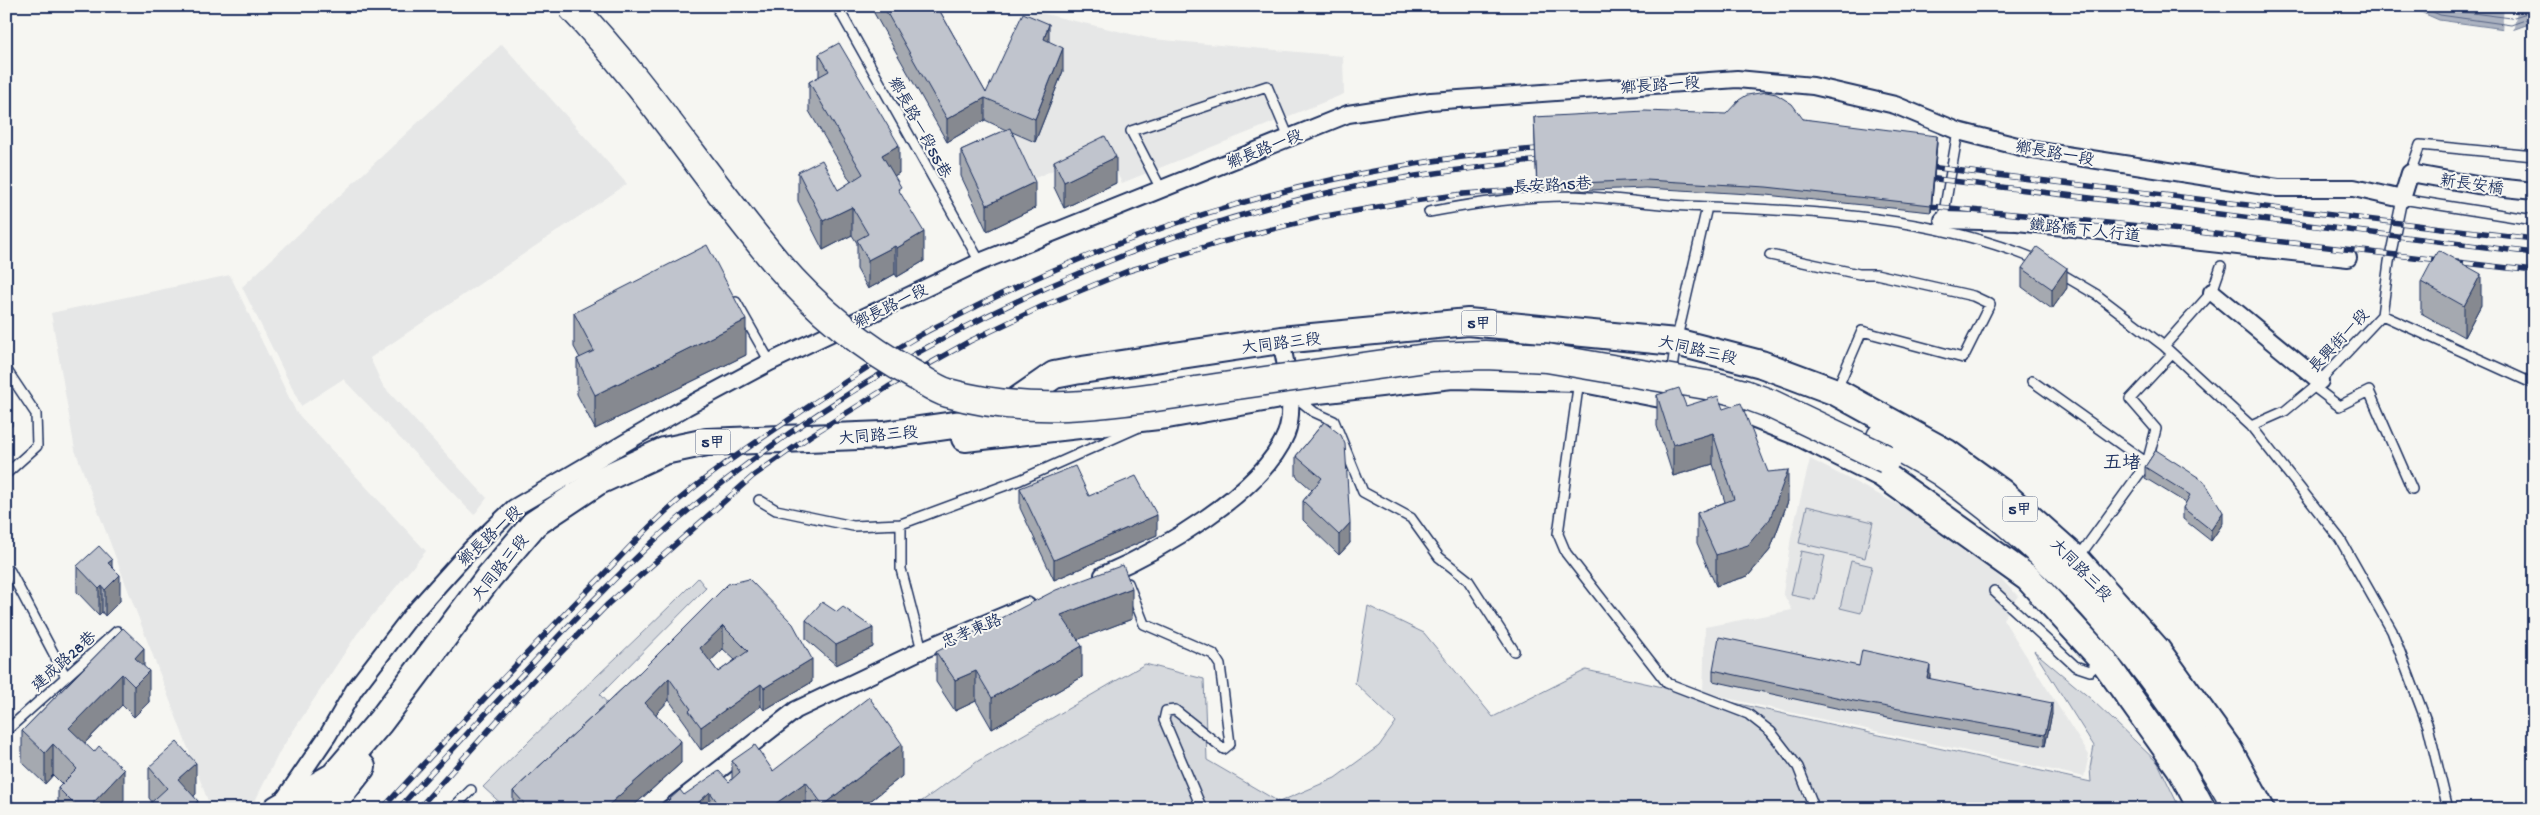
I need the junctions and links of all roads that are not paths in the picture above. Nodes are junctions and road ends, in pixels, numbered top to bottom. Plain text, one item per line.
1 (571, 6) edge
2 (587, 6) edge
3 (837, 6) edge
4 (1958, 130) junction
5 (1289, 138) junction
6 (2534, 156) edge
7 (2410, 173) junction
8 (1160, 189) junction
9 (2534, 191) edge
10 (2402, 199) junction
11 (1707, 207) junction
12 (1429, 212) dead end
13 (2534, 220) edge
14 (1942, 225) junction
15 (1770, 255) dead end
16 (2348, 258) dead end
17 (980, 262) junction
18 (2221, 266) dead end
19 (2212, 292) junction
20 (731, 293) edge
21 (2382, 315) junction
22 (1282, 340) junction
23 (1676, 342) junction
24 (2164, 346) junction
25 (2172, 354) junction
26 (770, 362) junction
27 (6, 369) edge
28 (1579, 378) junction
29 (2032, 380) dead end
30 (2317, 384) junction
31 (2534, 384) edge
32 (1836, 392) junction
33 (1291, 393) junction
34 (1668, 396) junction
35 (1167, 415) junction
36 (2251, 426) junction
37 (1883, 448) junction
38 (2147, 463) junction
39 (6, 474) edge
40 (2412, 489) dead end
41 (759, 500) dead end
42 (901, 524) junction
43 (2077, 560) junction
44 (1122, 567) junction
45 (10, 571) dead end
46 (1086, 582) edge
47 (1994, 591) dead end
48 (1040, 601) edge
49 (117, 631) edge
50 (922, 650) junction
51 (1514, 651) dead end
52 (2103, 660) junction
53 (66, 677) junction
54 (6, 731) edge
55 (471, 790) dead end
56 (6, 800) edge
57 (679, 806) edge
58 (278, 808) edge
59 (11, 809) edge
60 (324, 809) edge
61 (452, 809) edge
62 (1202, 809) edge
63 (1811, 809) edge
64 (2202, 809) edge
65 (2221, 809) edge
66 (2238, 809) edge
67 (2261, 809) edge
68 (2448, 809) edge

1 - 37 highway, bridge
2 - 37 highway
3 - 17 lane, 鄉長路一段55巷
4 - 5 street, 鄉長路一段
4 - 10 street, 鄉長路一段
4 - 14 lane
5 - 8 street, 鄉長路一段
5 - 8 lane
6 - 7 lane
7 - 9 street, 新長安橋
7 - 10 street
8 - 17 street, 鄉長路一段
10 - 13 lane
10 - 21 lane
11 - 12 lane, 長安路15巷
11 - 14 lane, 長安路15巷
11 - 23 lane
14 - 16 street, 鐵路橋下人行道
14 - 24 lane, 長安路15巷
15 - 32 lane
17 - 26 street, 鄉長路一段
18 - 19 lane
19 - 24 lane
19 - 30 street
20 - 26 lane
21 - 30 lane, 長興街一段
21 - 31 lane, 長興街一段
22 - 23 main road, 大同路三段 / 5甲
22 - 33 street
22 - 58 main road, 大同路三段 / 5甲
23 - 32 main road, 大同路三段 / 5甲
23 - 34 lane
24 - 25 lane, 長安路15巷
25 - 36 lane, 長安路15巷
25 - 38 lane
26 - 58 street, 鄉長路一段
27 - 39 lane
28 - 33 main road, 大同路三段 / 5甲
28 - 34 main road, 大同路三段 / 5甲
28 - 63 lane
29 - 38 lane
30 - 36 lane, 長興街一段
30 - 40 lane
32 - 43 main road, 大同路三段 / 5甲
33 - 35 main road, 大同路三段 / 5甲
33 - 44 street
33 - 51 lane
34 - 52 main road, 大同路三段 / 5甲
35 - 42 lane
35 - 60 main road, 大同路三段 / 5甲
36 - 68 lane, 長安路15巷
37 - 65 highway
37 - 66 highway
38 - 43 lane
41 - 42 lane
42 - 50 lane
43 - 67 main road, 大同路三段 / 5甲
44 - 46 street
44 - 62 lane
45 - 53 lane
47 - 52 lane
48 - 50 street, 忠孝東路
49 - 53 lane, 建成路28巷
50 - 57 street, 忠孝東路
52 - 64 main road, 大同路三段 / 5甲
53 - 54 lane, 建成路28巷
55 - 61 lane
56 - 59 lane

